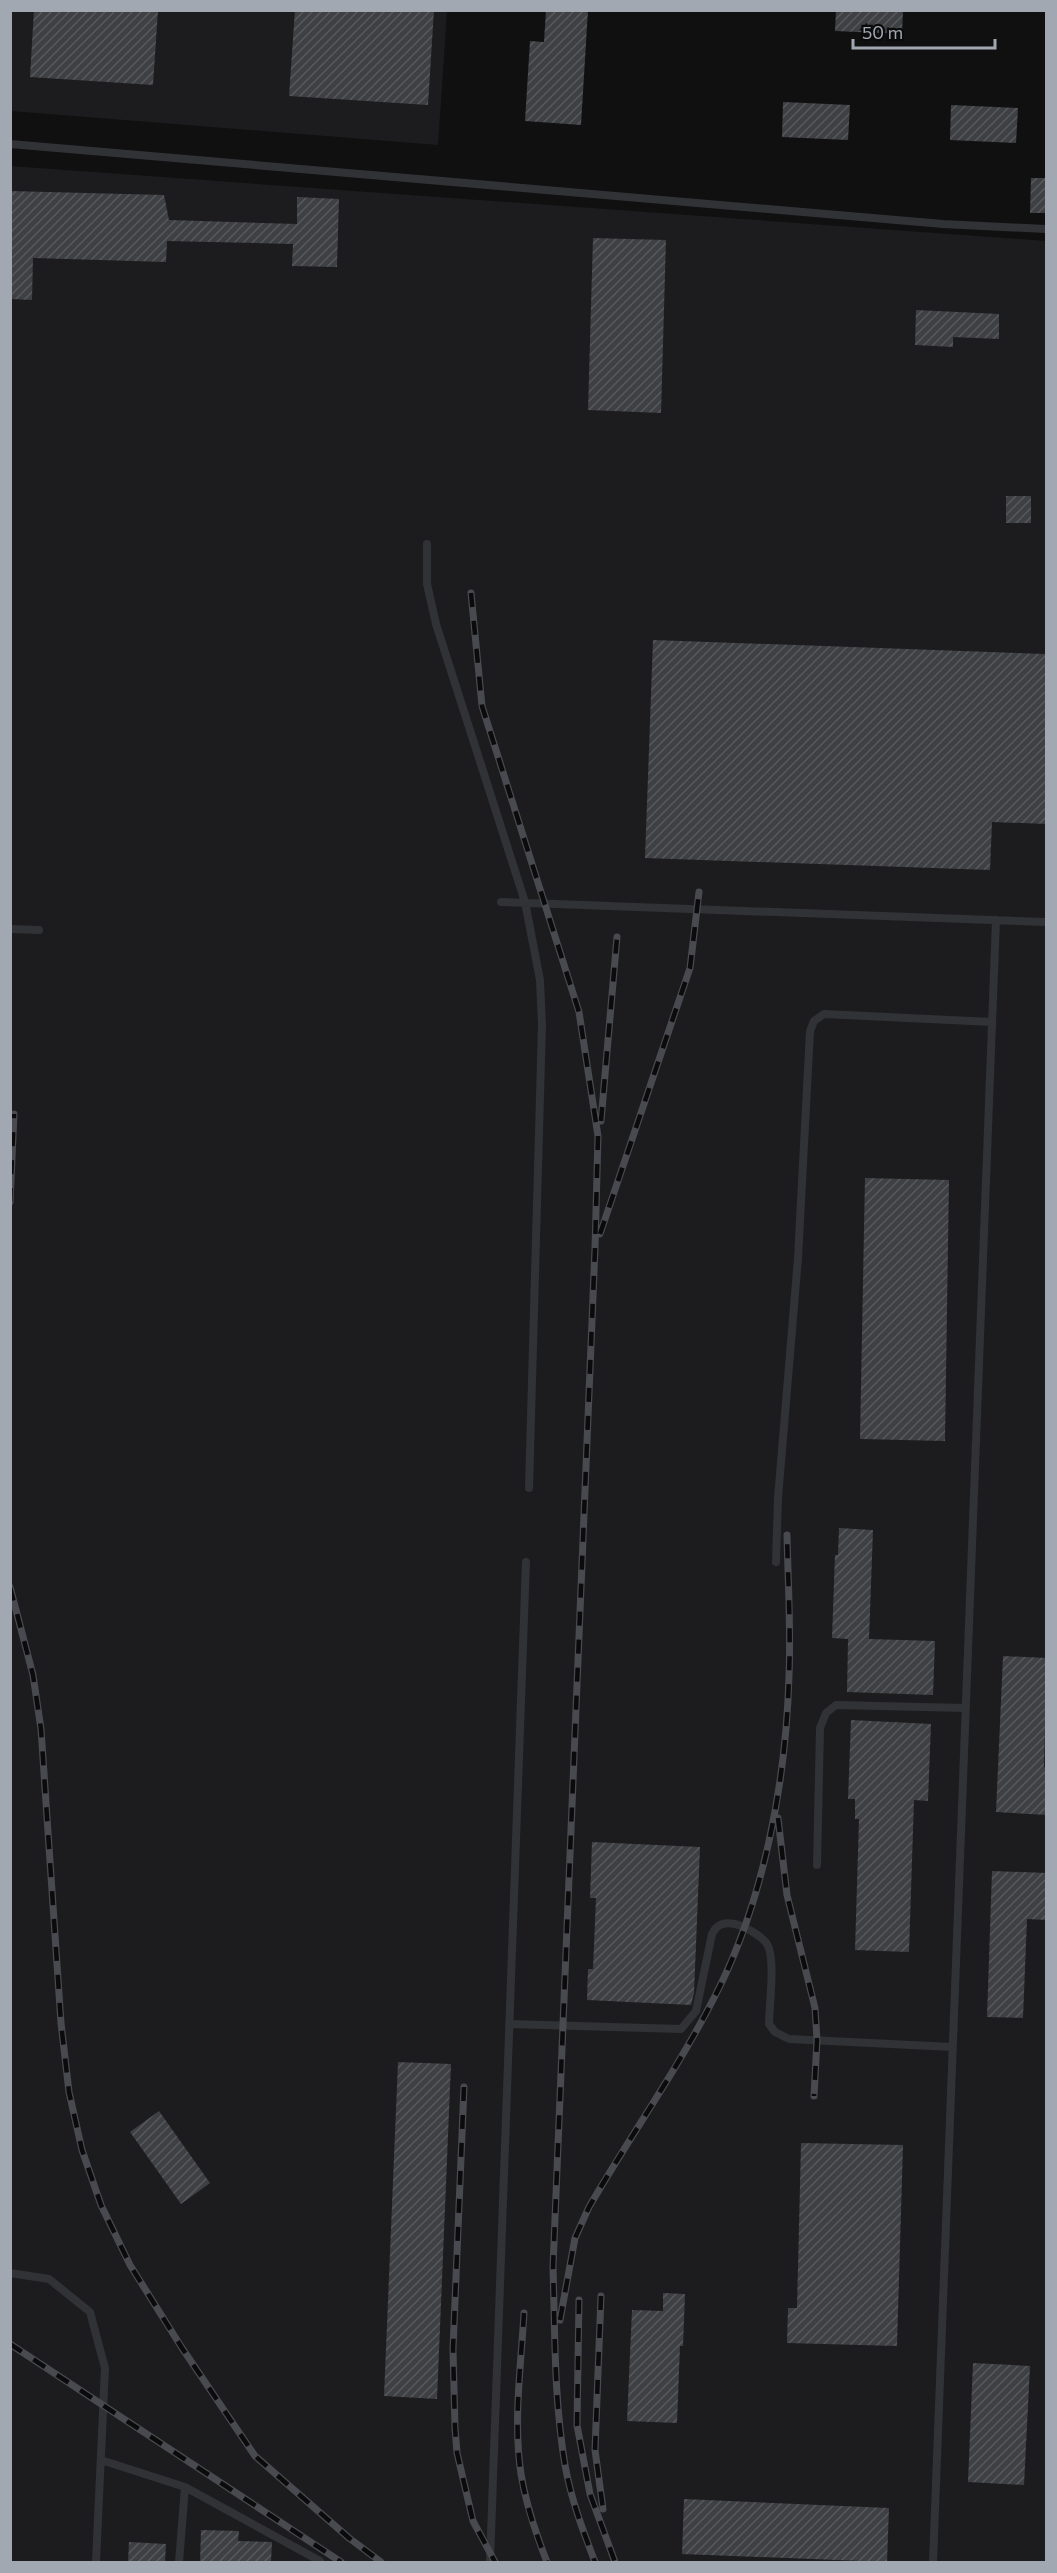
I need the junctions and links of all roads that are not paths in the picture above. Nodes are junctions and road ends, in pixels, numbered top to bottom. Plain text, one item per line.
1 (10, 144) edge
2 (1047, 229) edge
3 (427, 544) dead end
4 (501, 902) dead end
5 (525, 902) junction
6 (996, 920) junction
7 (1047, 922) edge
8 (10, 929) edge
9 (39, 930) dead end
10 (992, 1022) junction
11 (529, 1488) dead end
12 (526, 1562) dead end
13 (777, 1562) dead end
14 (966, 1708) junction
15 (817, 1865) dead end
16 (509, 2024) junction
17 (952, 2047) junction
18 (10, 2273) edge
19 (101, 2460) junction
20 (185, 2487) junction
21 (320, 2561) edge
22 (96, 2562) edge
23 (179, 2562) edge
24 (490, 2562) edge
25 (933, 2562) edge

1 - 2 lane
3 - 5 lane
4 - 5 lane
5 - 6 lane
5 - 11 lane
6 - 7 lane
6 - 10 lane
8 - 9 lane
10 - 13 lane
10 - 14 lane
12 - 16 lane
14 - 15 lane
14 - 17 lane
16 - 17 lane
16 - 24 lane
17 - 25 lane
18 - 19 lane
19 - 20 lane
19 - 22 lane
20 - 21 lane
20 - 23 lane

